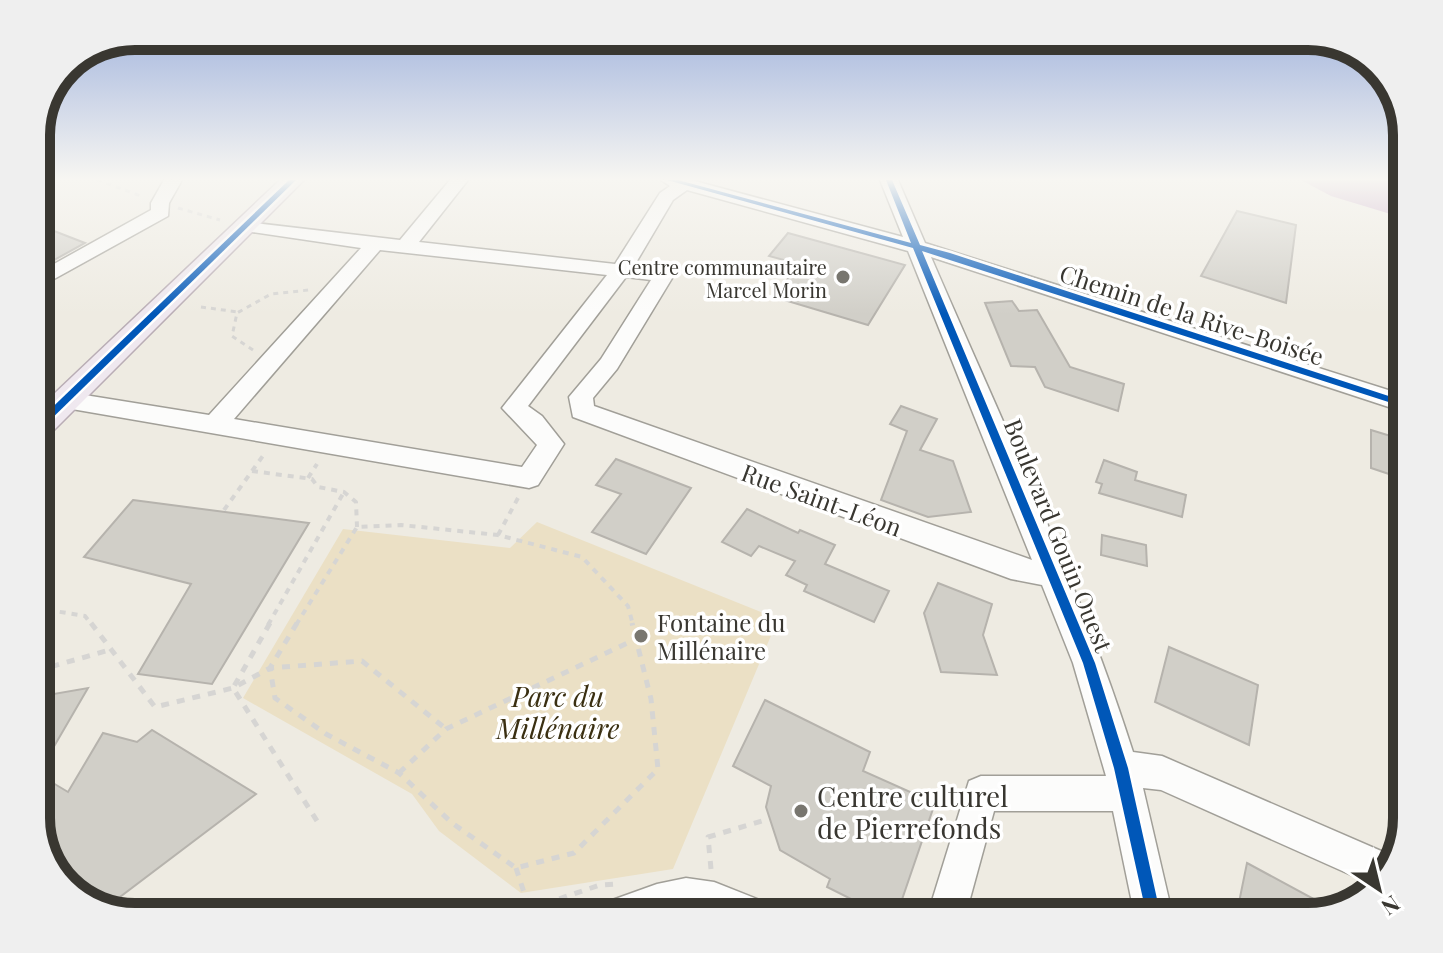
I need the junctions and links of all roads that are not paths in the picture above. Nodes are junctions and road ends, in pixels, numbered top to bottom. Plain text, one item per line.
1 (139, 224) edge
2 (233, 224) edge
3 (244, 224) edge
4 (423, 224) edge
5 (649, 224) edge
6 (829, 224) edge
7 (845, 224) edge
8 (908, 224) edge
9 (835, 226) junction
10 (375, 244) junction
11 (405, 247) junction
12 (918, 248) junction
13 (71, 263) junction
14 (621, 270) junction
15 (99, 273) dead end
16 (50, 275) edge
17 (66, 400) junction
18 (1393, 401) edge
19 (50, 415) edge
20 (216, 424) junction
21 (1055, 574) junction
22 (1124, 781) junction
23 (1339, 851) edge
24 (656, 903) edge
25 (724, 903) edge
26 (950, 903) edge
27 (1151, 903) edge

1 - 13 street
2 - 17 main road
3 - 10 street
4 - 11 street
5 - 14 street
6 - 9 street, Chemin de la Rive-Boisée
7 - 9 street
8 - 12 street, Boulevard Gouin Ouest
9 - 12 street, Chemin de la Rive-Boisée
10 - 11 street
10 - 20 street
11 - 14 street
12 - 18 street, Chemin de la Rive-Boisée
12 - 21 street, Boulevard Gouin Ouest
13 - 15 street
13 - 16 street
14 - 20 street
14 - 21 street, Rue Saint-Léon
17 - 19 main road
17 - 20 street
21 - 22 street, Boulevard Gouin Ouest
22 - 23 street
22 - 26 street
22 - 27 street, Boulevard Gouin Ouest
24 - 25 street

